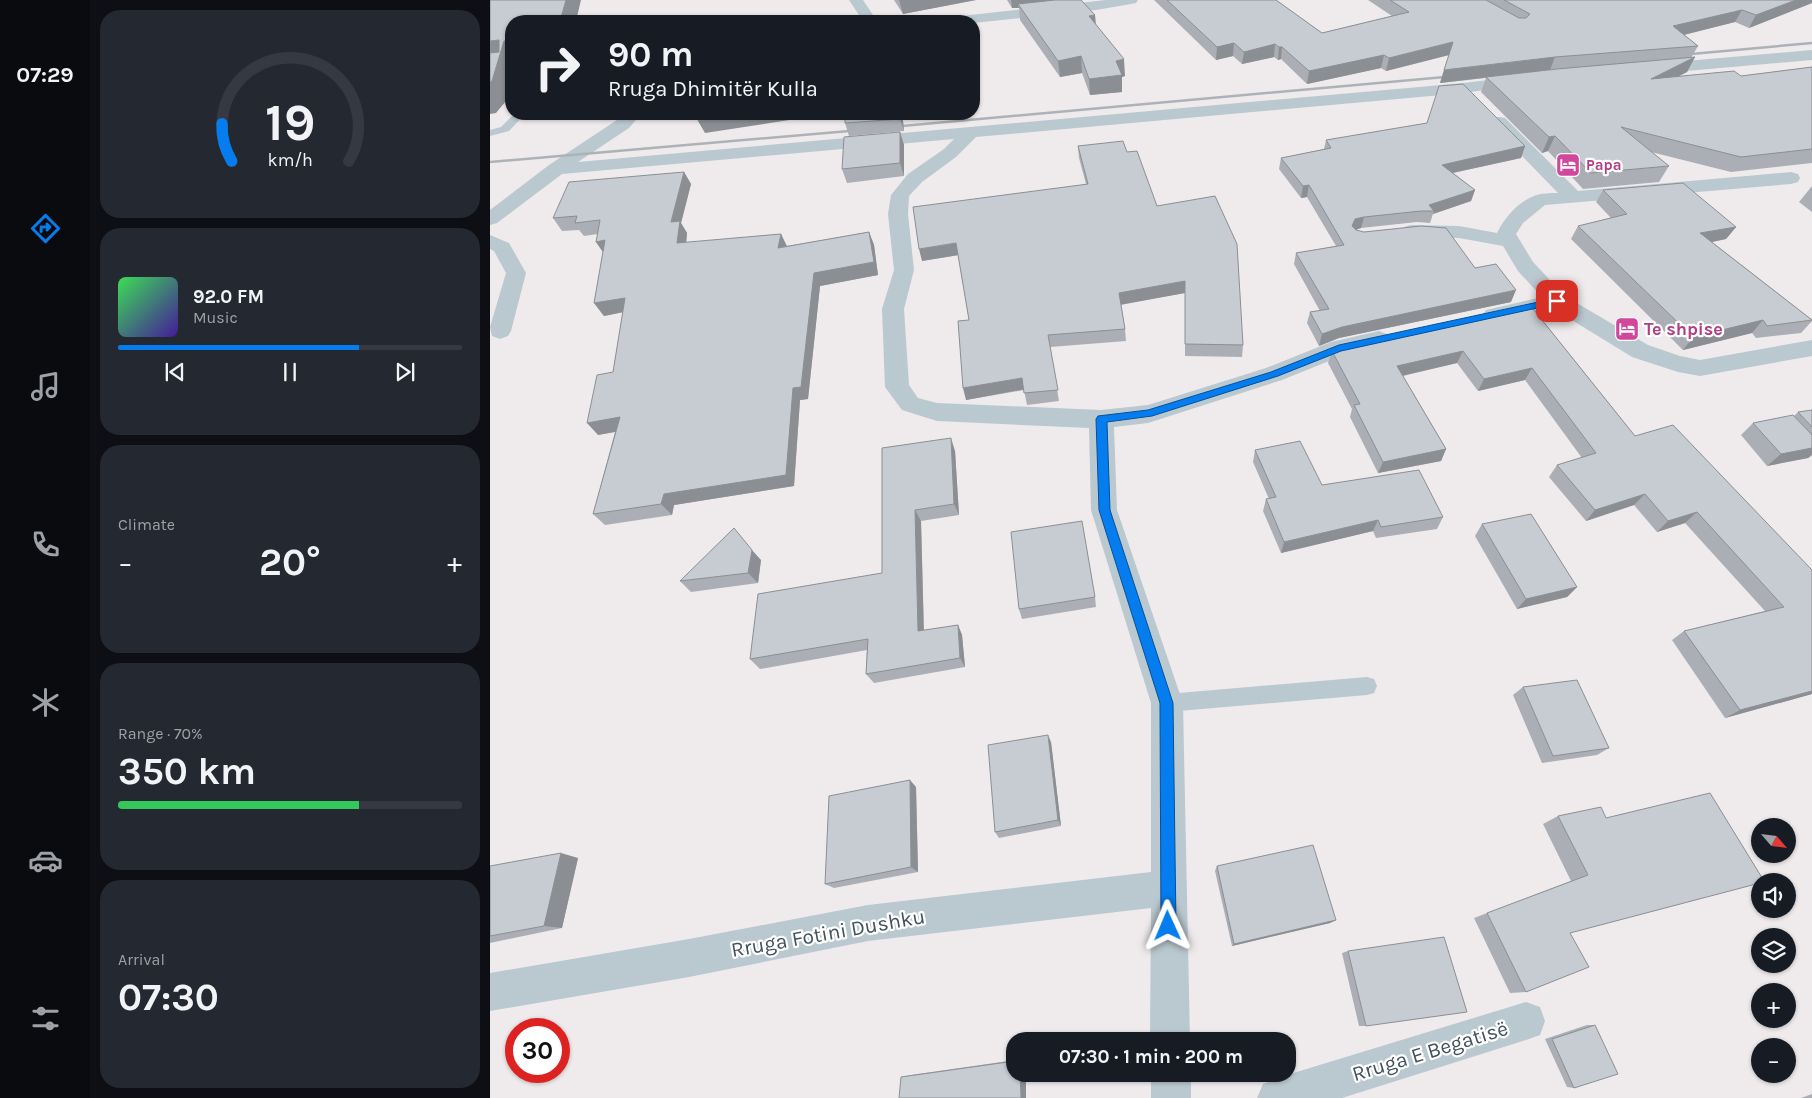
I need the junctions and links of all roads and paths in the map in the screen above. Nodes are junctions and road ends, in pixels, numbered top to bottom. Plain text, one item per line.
1 (856, 0) edge
2 (1131, 0) edge
3 (1093, 3) edge
4 (866, 15) edge
5 (980, 17) edge
6 (1812, 55) edge
7 (1635, 70) edge
8 (1531, 79) edge
9 (1464, 88) junction
10 (514, 120) edge
11 (627, 120) edge
12 (971, 132) junction
13 (490, 133) edge
14 (555, 169) junction
15 (1791, 178) dead end
16 (1573, 197) junction
17 (490, 219) edge
18 (1389, 233) edge
19 (490, 241) edge
20 (1509, 242) junction
21 (1557, 301) junction
22 (1474, 319) edge
23 (500, 331) dead end
24 (1397, 336) edge
25 (1812, 348) edge
26 (1101, 419) junction
27 (1367, 686) dead end
28 (1167, 703) junction
29 (1168, 888) junction
30 (490, 992) edge
31 (1526, 1021) dead end
32 (1170, 1032) edge
33 (1171, 1082) edge
34 (1171, 1098) edge
35 (1277, 1098) edge

1 - 4 street
2 - 3 street
3 - 5 street
6 - 7 street
8 - 9 street
9 - 12 street
9 - 16 street
10 - 13 lane
11 - 14 street
12 - 14 street
12 - 26 street
14 - 17 street
15 - 16 street
16 - 20 street
18 - 20 street
19 - 23 street
20 - 21 street
21 - 22 street
21 - 25 street
24 - 26 street
26 - 28 street
27 - 28 lane
28 - 29 street
29 - 30 street, Rruga Fotini Dushku
29 - 32 street
31 - 35 street, Rruga E Begatisë
33 - 34 street

